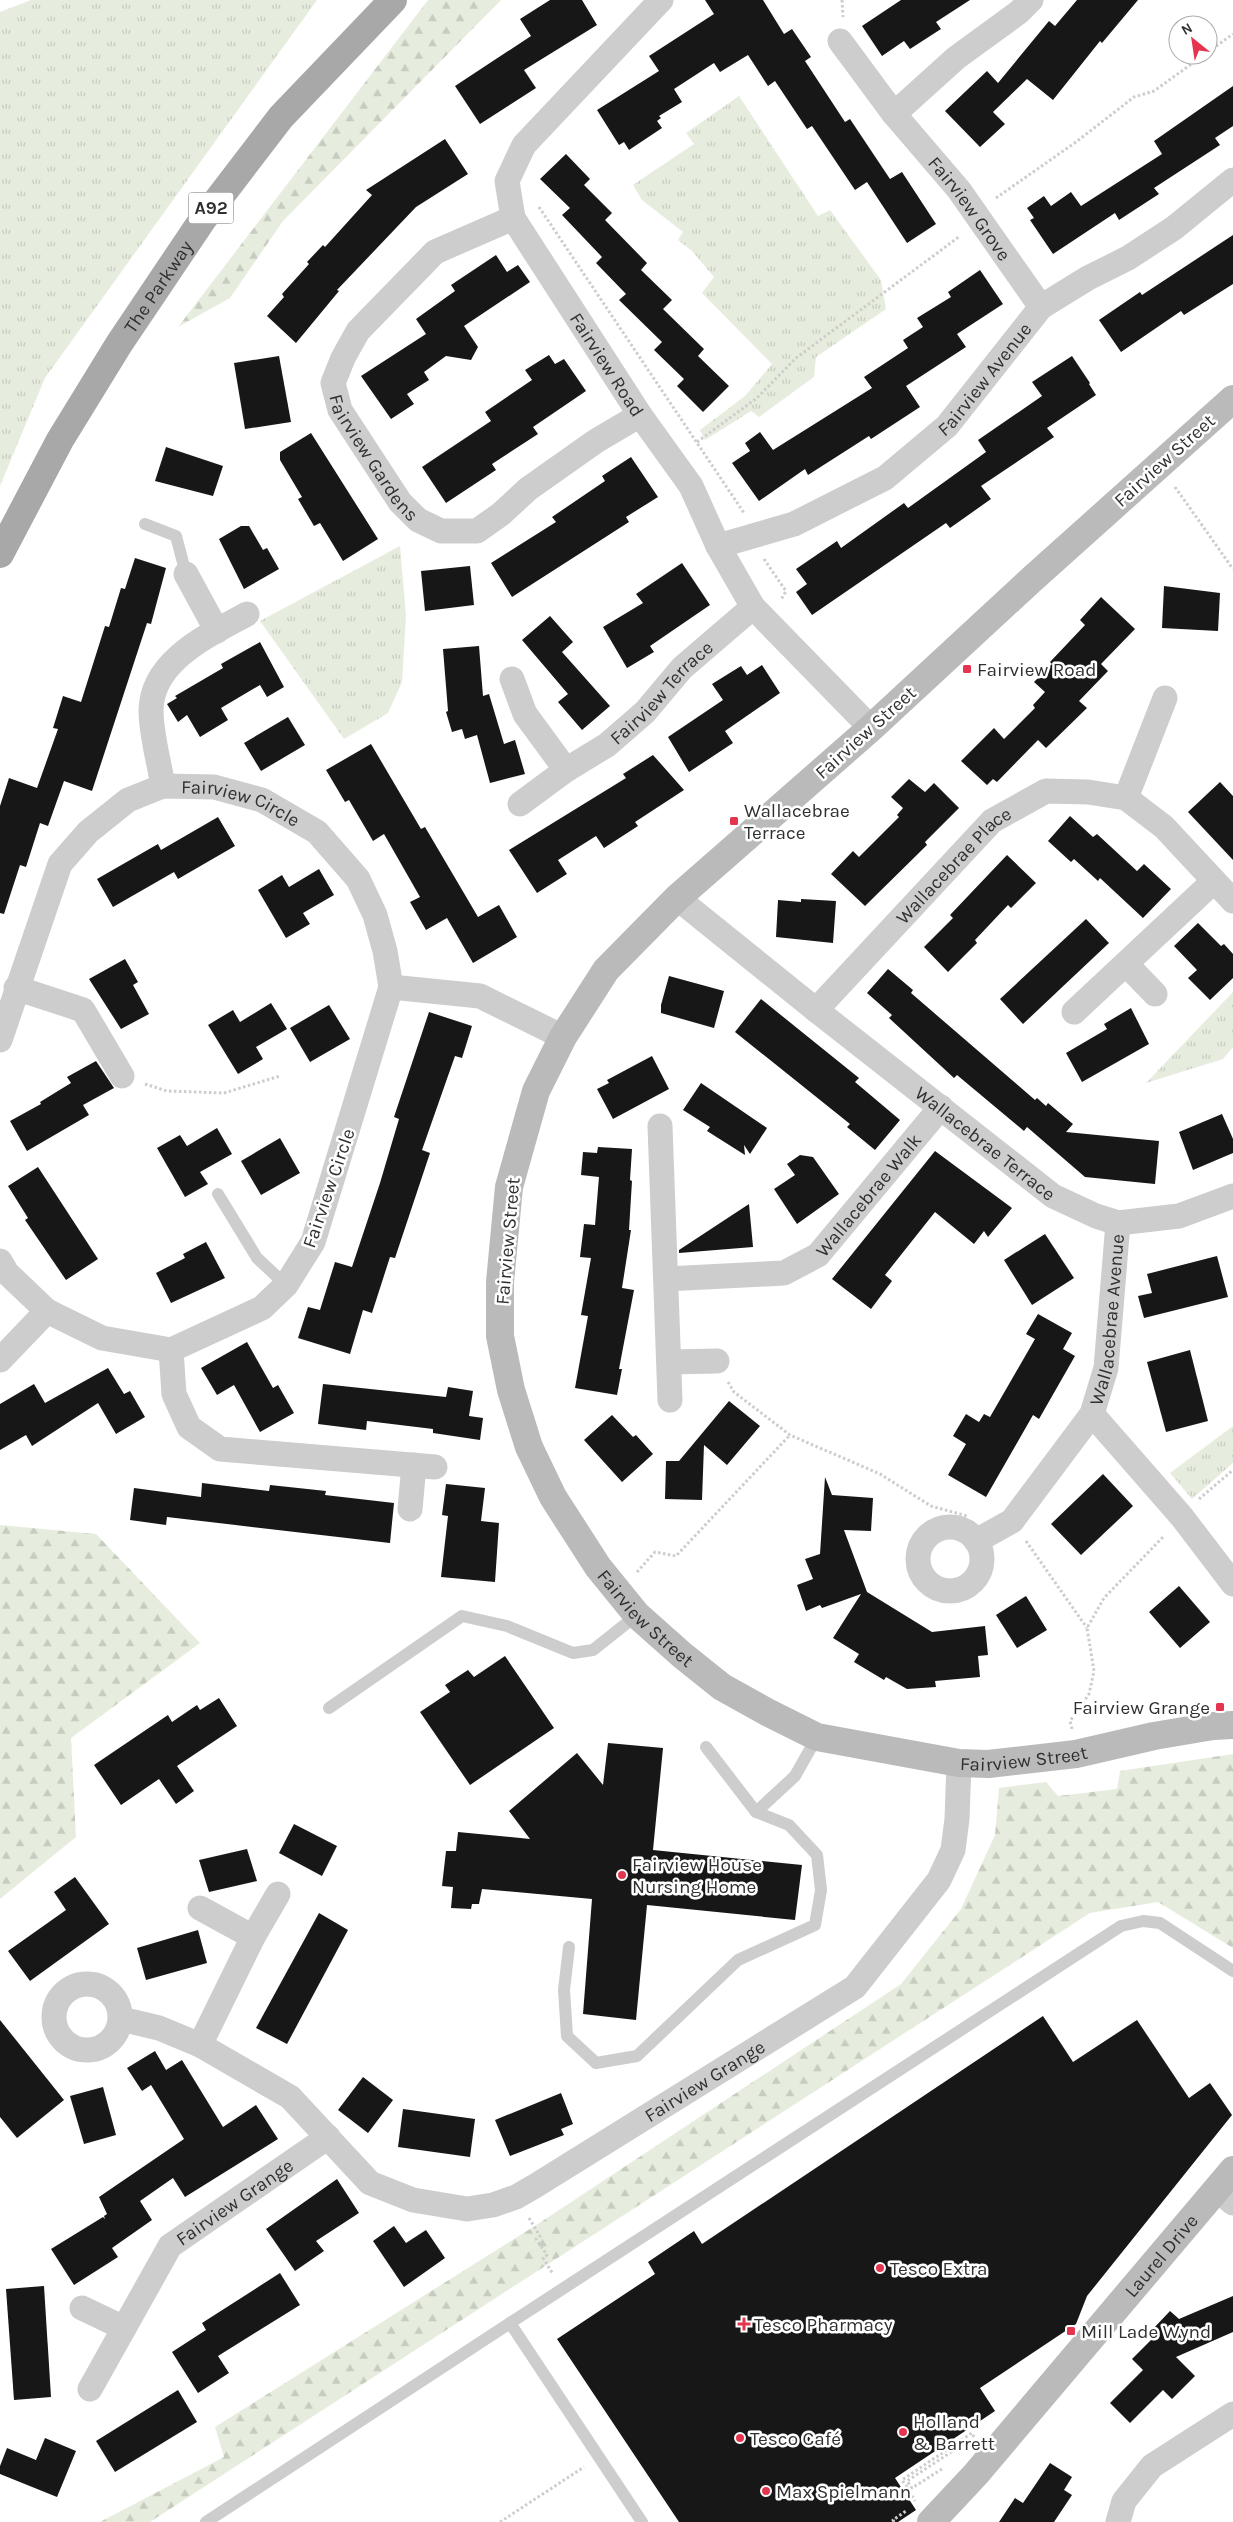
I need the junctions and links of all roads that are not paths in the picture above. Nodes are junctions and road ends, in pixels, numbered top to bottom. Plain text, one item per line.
1 (393, 0) edge
2 (661, 0) edge
3 (1031, 0) edge
4 (840, 41) dead end
5 (894, 114) junction
6 (1233, 180) edge
7 (513, 218) junction
8 (1041, 307) junction
9 (1233, 399) edge
10 (640, 415) junction
11 (145, 524) dead end
12 (718, 546) junction
13 (0, 554) edge
14 (186, 574) joint
15 (247, 614) dead end
16 (761, 615) junction
17 (217, 631) junction
18 (512, 679) dead end
19 (1165, 698) dead end
20 (871, 728) junction
21 (566, 770) junction
22 (163, 786) junction
23 (1126, 798) junction
24 (520, 804) dead end
25 (1214, 882) junction
26 (677, 898) junction
27 (1233, 901) edge
28 (1126, 964) junction
29 (390, 987) junction
30 (16, 988) junction
31 (1155, 994) dead end
32 (816, 1010) junction
33 (1074, 1012) dead end
34 (563, 1037) junction
35 (0, 1040) edge
36 (122, 1076) road end
37 (941, 1107) junction
38 (660, 1126) dead end
39 (218, 1194) dead end
40 (1233, 1196) edge
41 (1118, 1223) junction
42 (0, 1260) edge
43 (666, 1278) junction
44 (286, 1285) junction
45 (47, 1311) junction
46 (171, 1350) junction
47 (0, 1360) edge
48 (717, 1361) road end
49 (669, 1362) junction
50 (670, 1400) dead end
51 (1092, 1414) junction
52 (410, 1509) dead end
53 (976, 1541) dead end
54 (1233, 1584) edge
55 (637, 1615) junction
56 (330, 1708) dead end
57 (1233, 1725) edge
58 (817, 1738) junction
59 (706, 1747) dead end
60 (960, 1763) junction
61 (756, 1812) junction
62 (278, 1894) dead end
63 (200, 1908) dead end
64 (253, 1937) junction
65 (570, 1947) dead end
66 (1233, 1971) edge
67 (121, 2019) dead end
68 (200, 2045) junction
69 (328, 2137) junction
70 (1228, 2188) edge
71 (82, 2308) dead end
72 (510, 2322) junction
73 (124, 2328) junction
74 (90, 2389) dead end
75 (1233, 2414) edge
76 (206, 2522) edge
77 (642, 2522) edge
78 (931, 2522) edge
79 (1118, 2522) edge

1 - 13 main road, The Parkway / A92
2 - 7 street, Fairview Road
3 - 5 street
4 - 5 street, Fairview Grove
5 - 8 street, Fairview Grove
6 - 8 street, Fairview Avenue
7 - 10 street, Fairview Road
7 - 10 street, Fairview Gardens
8 - 12 street, Fairview Avenue
9 - 20 street, Fairview Street
10 - 12 street, Fairview Road
11 - 14 lane
12 - 16 street, Fairview Road
14 - 17 street
15 - 17 street, Fairview Circle
16 - 20 street, Fairview Road
16 - 21 street, Fairview Terrace
17 - 22 street, Fairview Circle
18 - 21 street
19 - 23 street
20 - 26 street, Fairview Street
21 - 24 street, Fairview Terrace
22 - 29 street, Fairview Circle
22 - 30 street, Fairview Circle
23 - 25 street, Wallacebrae Place
23 - 32 street, Wallacebrae Place
25 - 27 street, Wallacebrae Place
25 - 28 street
26 - 32 street, Wallacebrae Terrace
26 - 34 street, Fairview Street
28 - 31 street
28 - 33 street
29 - 34 street
29 - 44 street, Fairview Circle
30 - 35 street, Fairview Circle
30 - 36 street
32 - 37 street, Wallacebrae Terrace
34 - 55 street, Fairview Street
37 - 41 street, Wallacebrae Terrace
37 - 43 street, Wallacebrae Walk
38 - 43 street
39 - 44 lane
40 - 41 street, Wallacebrae Terrace
41 - 51 street, Wallacebrae Avenue
42 - 45 street
43 - 49 street
44 - 46 street, Fairview Circle
45 - 46 street
45 - 47 street
46 - 52 street
48 - 49 street
49 - 50 street
51 - 53 street, Wallacebrae Avenue
51 - 54 street, Wallacebrae Avenue
55 - 56 lane
55 - 58 street, Fairview Street
57 - 60 street, Fairview Street
58 - 60 street, Fairview Street
58 - 61 lane
59 - 61 lane
60 - 69 street, Fairview Grange
61 - 65 lane
62 - 64 street
63 - 64 street
64 - 68 street
66 - 72 lane
67 - 68 street, Fairview Grange
68 - 69 street, Fairview Grange
69 - 73 street, Fairview Grange
70 - 78 street, Laurel Drive
71 - 73 street
72 - 76 lane
72 - 77 lane
73 - 74 street, Fairview Grange
75 - 79 street

